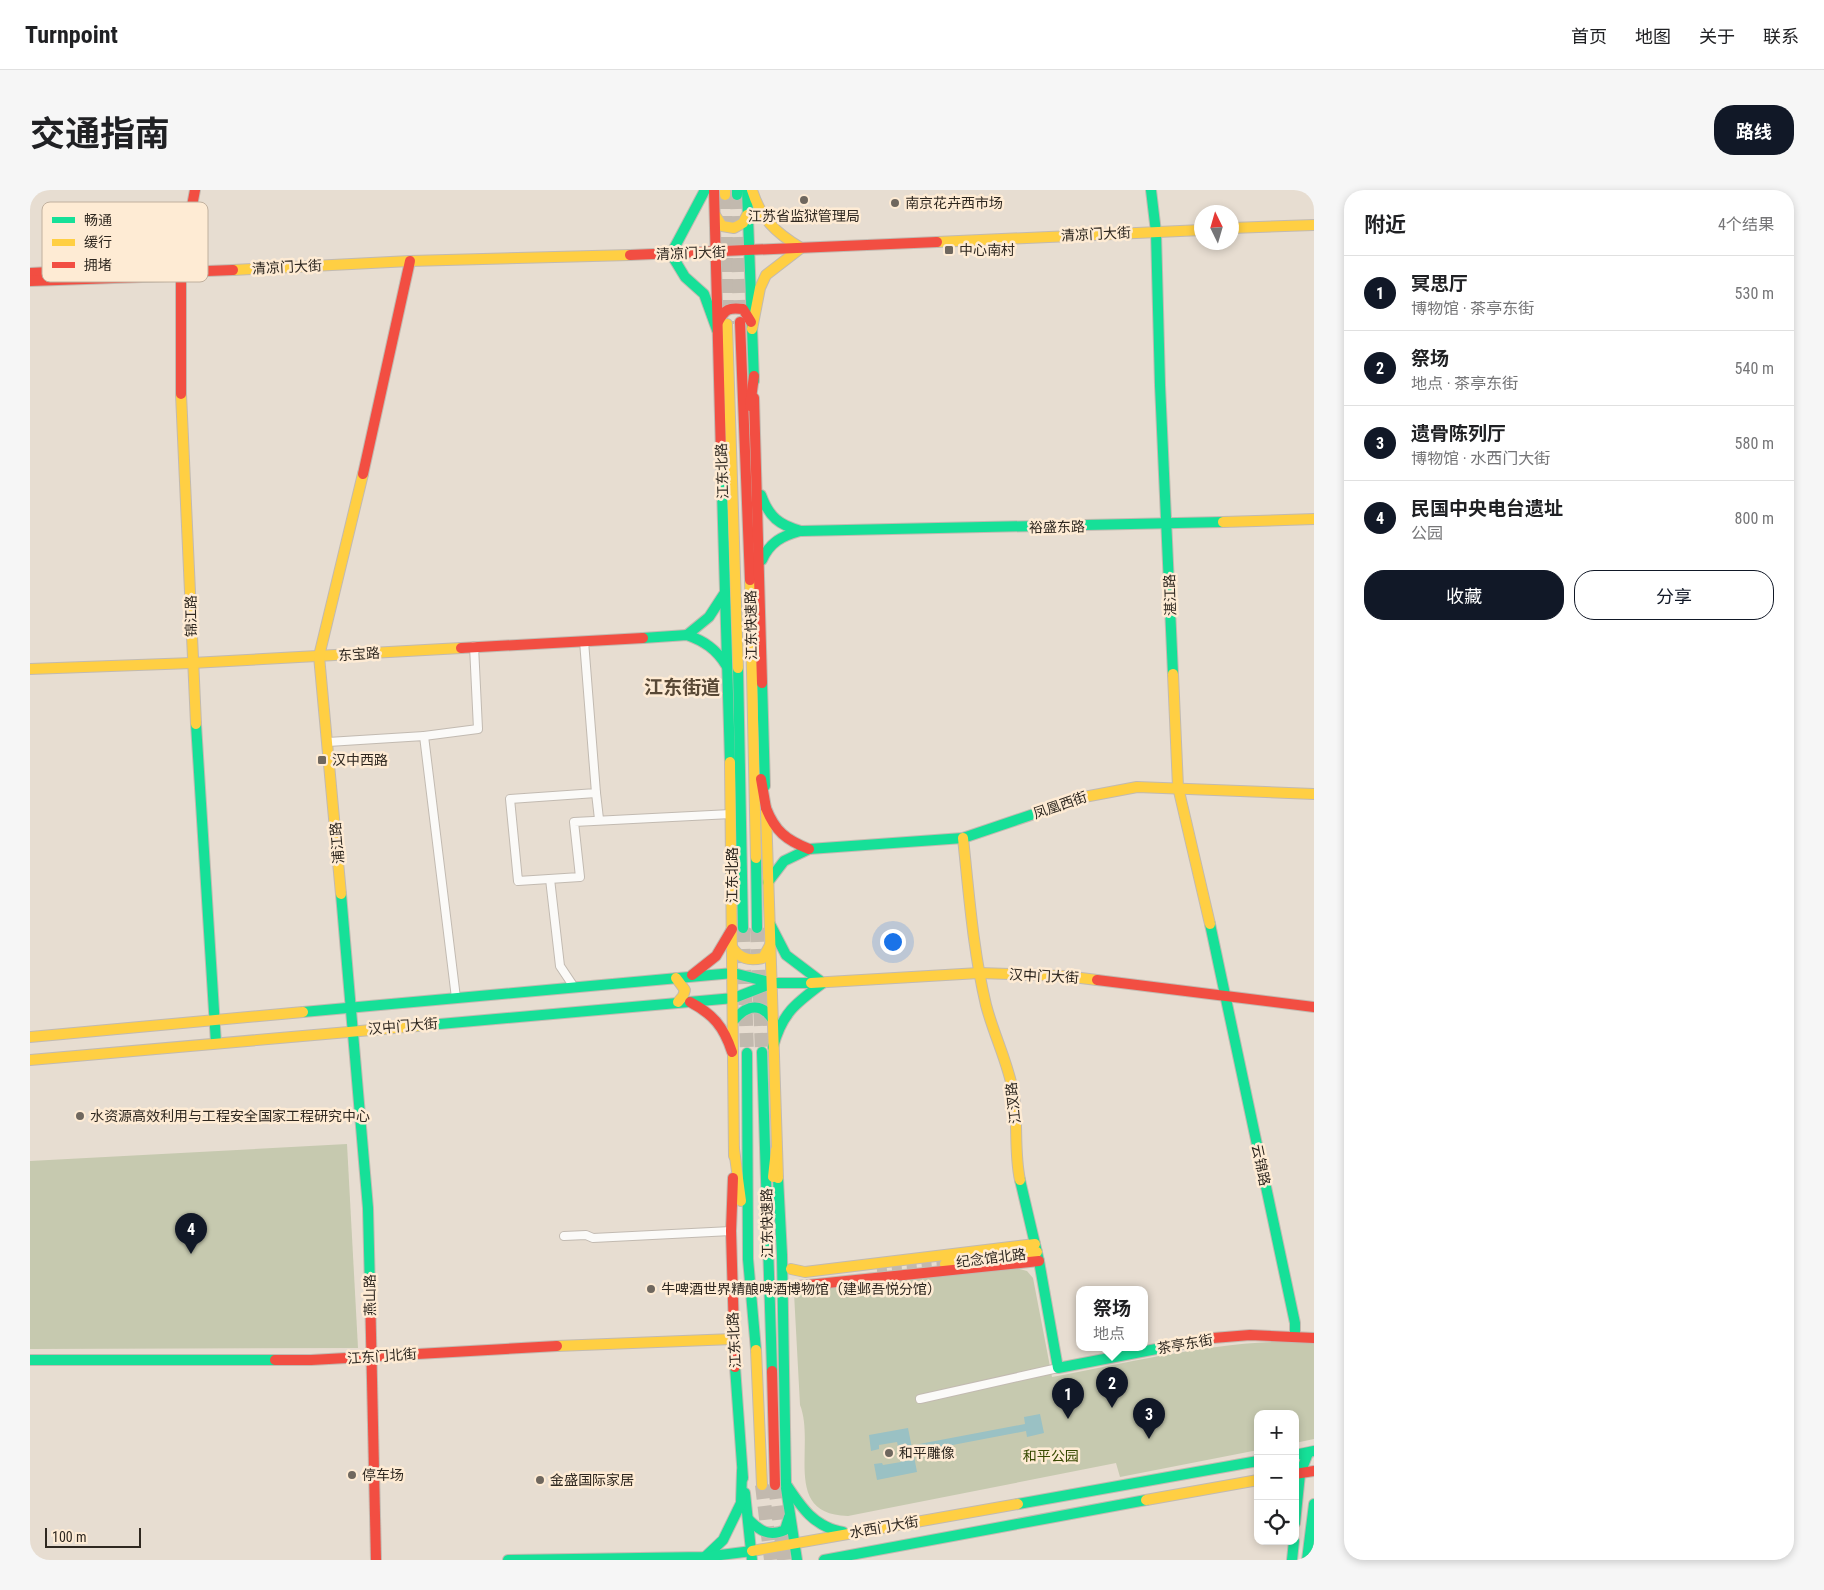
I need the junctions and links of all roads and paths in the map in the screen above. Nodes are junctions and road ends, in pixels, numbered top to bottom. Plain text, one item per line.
1 (705, 190) edge
2 (714, 190) edge
3 (747, 190) edge
4 (752, 190) edge
5 (1151, 190) edge
6 (748, 210) junction
7 (714, 212) junction
8 (1314, 224) edge
9 (1239, 228) edge
10 (1194, 230) edge
11 (1156, 232) junction
12 (802, 248) junction
13 (750, 251) junction
14 (714, 253) junction
15 (672, 254) junction
16 (410, 261) junction
17 (208, 271) edge
18 (181, 282) edge
19 (740, 322) tunnel mouth
20 (721, 326) junction
21 (752, 326) junction
22 (754, 376) junction
23 (719, 378) junction
24 (745, 454) junction
25 (732, 456) junction
26 (757, 485) junction
27 (1314, 519) edge
28 (1167, 524) junction
29 (801, 530) junction
30 (760, 565) junction
31 (726, 590) junction
32 (687, 635) junction
33 (584, 641) junction
34 (474, 646) junction
35 (319, 656) junction
36 (192, 663) junction
37 (727, 667) junction
38 (30, 668) edge
39 (424, 736) junction
40 (740, 740) junction
41 (753, 740) junction
42 (328, 742) junction
43 (1178, 787) junction
44 (596, 793) junction
45 (1314, 794) edge
46 (766, 808) junction
47 (731, 814) junction
48 (599, 819) junction
49 (963, 838) junction
50 (809, 849) junction
51 (550, 880) junction
52 (768, 882) junction
53 (770, 924) junction
54 (757, 928) tunnel mouth
55 (737, 929) junction
56 (770, 945) junction
57 (732, 947) junction
58 (733, 973) junction
59 (979, 973) junction
60 (687, 977) junction
61 (676, 978) junction
62 (773, 983) junction
63 (823, 984) junction
64 (574, 987) junction
65 (1226, 995) junction
66 (456, 998) junction
67 (734, 998) junction
68 (683, 1002) junction
69 (352, 1007) junction
70 (1314, 1007) edge
71 (734, 1019) junction
72 (215, 1020) junction
73 (773, 1020) junction
74 (354, 1031) junction
75 (30, 1038) edge
76 (216, 1043) junction
77 (773, 1047) junction
78 (732, 1052) junction
79 (762, 1052) tunnel mouth
80 (747, 1053) tunnel mouth
81 (30, 1060) edge
82 (734, 1149) junction
83 (776, 1150) junction
84 (767, 1225) junction
85 (731, 1231) junction
86 (564, 1236) dead end
87 (1037, 1252) junction
88 (782, 1255) junction
89 (748, 1259) junction
90 (918, 1259) junction
91 (902, 1260) junction
92 (941, 1263) junction
93 (791, 1269) junction
94 (881, 1270) junction
95 (920, 1273) junction
96 (902, 1275) junction
97 (811, 1278) junction
98 (798, 1286) junction
99 (782, 1298) junction
100 (1295, 1335) junction
101 (1314, 1338) edge
102 (734, 1339) junction
103 (1148, 1350) edge
104 (1145, 1351) edge
105 (372, 1357) junction
106 (30, 1360) edge
107 (1058, 1368) junction
108 (920, 1399) dead end
109 (1311, 1452) edge
110 (1254, 1462) edge
111 (1314, 1462) edge
112 (742, 1471) junction
113 (1314, 1471) edge
114 (1299, 1472) edge
115 (1299, 1474) edge
116 (1254, 1481) edge
117 (780, 1484) junction
118 (762, 1485) tunnel mouth
119 (1314, 1504) edge
120 (790, 1513) junction
121 (748, 1520) junction
122 (852, 1532) junction
123 (794, 1543) junction
124 (1294, 1545) edge
125 (863, 1552) junction
126 (752, 1555) edge
127 (705, 1557) junction
128 (376, 1560) edge
129 (508, 1560) edge
130 (797, 1560) edge
131 (824, 1560) edge
132 (852, 1560) edge
133 (1292, 1560) edge
134 (1307, 1560) edge

1 - 15 main road
2 - 7 main road, 江东北路
3 - 6 main road
4 - 12 main road
5 - 11 main road, 湛江路
6 - 7 main road
6 - 13 main road
7 - 14 main road, 江东北路
8 - 9 main road
10 - 11 main road, 清凉门大街
11 - 12 main road, 清凉门大街
11 - 28 main road, 湛江路
12 - 13 main road, 清凉门大街
12 - 21 main road
13 - 14 main road, 清凉门大街
13 - 21 main road
14 - 15 main road, 清凉门大街
14 - 20 main road, 江东北路
15 - 16 main road, 清凉门大街
15 - 20 main road
16 - 17 main road, 清凉门大街
16 - 35 main road, 浦江路
18 - 36 main road, 锦江路
19 - 24 main road, 江东快速路
20 - 21 main road
20 - 23 main road, 江东北路
20 - 25 main road, 江东快速路
21 - 22 main road
22 - 24 main road
22 - 26 main road
23 - 25 main road
23 - 31 main road, 江东北路
24 - 41 main road, 江东快速路
25 - 40 main road, 江东快速路
26 - 29 main road, 裕盛东路
26 - 30 main road
27 - 28 main road, 裕盛东路
28 - 29 main road, 裕盛东路
28 - 43 main road, 湛江路
29 - 30 main road, 裕盛东路
30 - 46 main road
31 - 32 main road
31 - 37 main road, 江东北路
32 - 33 main road, 东宝路
32 - 37 main road
33 - 34 main road, 东宝路
33 - 44 street
34 - 35 main road, 东宝路
34 - 39 street
35 - 36 main road, 东宝路
35 - 42 main road, 浦江路
36 - 38 main road, 东宝路
36 - 72 main road, 锦江路
37 - 47 main road, 江东北路
39 - 42 street
39 - 66 street
40 - 47 main road
40 - 55 main road, 江东快速路
41 - 46 main road
41 - 54 main road, 江东快速路
42 - 69 main road, 浦江路
43 - 45 main road, 凤凰西街
43 - 49 main road, 凤凰西街
43 - 65 main road, 湛江路
44 - 48 street
44 - 51 street
46 - 50 main road
46 - 52 main road
47 - 48 street
47 - 55 main road, 江东北路
48 - 51 street
49 - 50 main road, 凤凰西街
49 - 59 main road, 江汊路
50 - 52 main road
51 - 64 street
52 - 53 main road
53 - 56 main road
53 - 63 main road
55 - 57 main road, 江东北路
55 - 60 main road
56 - 57 main road
56 - 62 main road
57 - 58 main road, 江东北路
58 - 60 main road, 汉中门大街
58 - 62 main road, 汉中门大街
58 - 67 main road, 江东北路
59 - 63 main road, 汉中门大街
59 - 65 main road, 汉中门大街
59 - 87 main road, 江汊路
60 - 61 main road, 汉中门大街
61 - 64 main road, 汉中门大街
61 - 68 main road
62 - 63 main road, 汉中门大街
62 - 67 main road, 汉中门大街
62 - 73 main road
63 - 77 main road
64 - 66 main road, 汉中门大街
65 - 70 main road, 汉中门大街
65 - 100 main road, 云锦路
66 - 69 main road, 汉中门大街
67 - 68 main road, 汉中门大街
67 - 71 main road, 江东北路
68 - 74 main road, 汉中门大街
68 - 78 main road
69 - 72 main road, 汉中门大街
69 - 74 main road, 浦江路
71 - 73 main road
71 - 78 main road, 江东北路
72 - 75 main road, 汉中门大街
72 - 76 main road, 锦江路
73 - 77 main road
74 - 76 main road, 汉中门大街
74 - 105 main road, 燕山路
76 - 81 main road, 汉中门大街
77 - 83 main road
78 - 82 main road, 江东北路
79 - 84 main road, 江东快速路
80 - 89 main road, 江东快速路
82 - 85 main road, 江东北路
82 - 89 main road
83 - 84 main road
83 - 88 main road
84 - 117 main road, 江东快速路
85 - 86 street
85 - 102 main road, 江东北路
87 - 92 main road, 纪念馆北路
87 - 107 main road, 江汊路
88 - 93 main road
88 - 99 main road
89 - 118 main road, 江东快速路
90 - 91 main road
90 - 92 main road
90 - 95 main road
91 - 94 main road
91 - 96 main road
92 - 95 main road
93 - 94 main road
93 - 97 main road
94 - 96 main road
94 - 97 main road
94 - 98 main road
95 - 96 main road
97 - 98 main road
98 - 99 main road
99 - 117 main road
100 - 101 main road, 茶亭东街
100 - 103 main road, 茶亭东街
102 - 105 main road, 江东门北街
102 - 112 main road, 江东北路
104 - 107 main road, 茶亭东街
105 - 106 main road, 江东门北街
105 - 128 main road, 燕山路
107 - 108 street
109 - 111 main road
109 - 114 main road
110 - 122 main road, 水西门大街
112 - 121 main road, 江东北路
112 - 127 main road
113 - 115 main road
116 - 125 main road, 水西门大街
117 - 120 main road
117 - 122 main road
119 - 134 main road
120 - 121 main road
120 - 123 main road
121 - 126 main road, 江东北路
122 - 123 main road, 水西门大街
123 - 126 main road, 水西门大街
123 - 130 main road
124 - 133 main road
125 - 131 main road, 水西门大街
125 - 132 main road
126 - 127 main road, 水西门大街
127 - 129 main road, 水西门大街

